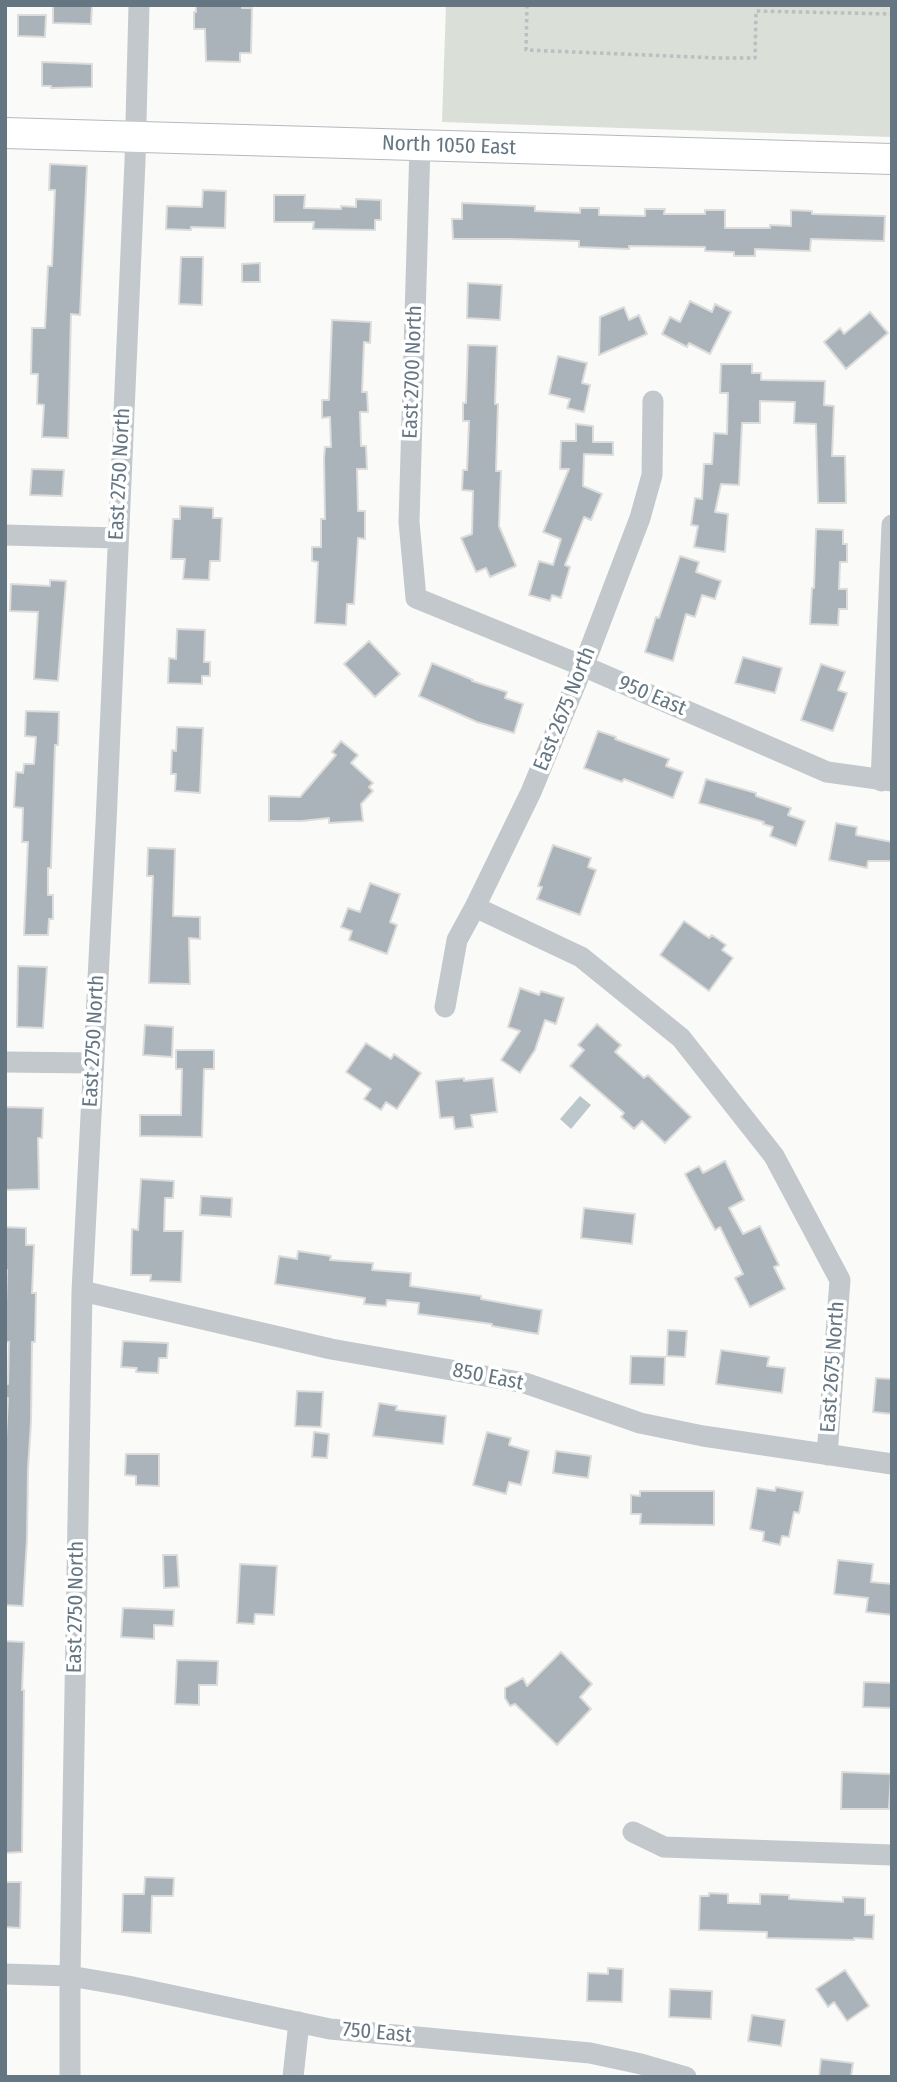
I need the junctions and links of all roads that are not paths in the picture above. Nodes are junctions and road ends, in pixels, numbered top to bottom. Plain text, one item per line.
1 (139, 5) edge
2 (5, 133) edge
3 (135, 137) junction
4 (419, 145) junction
5 (892, 159) edge
6 (653, 401) dead end
7 (892, 525) edge
8 (5, 535) edge
9 (117, 537) junction
10 (416, 598) joint
11 (583, 666) junction
12 (886, 781) edge
13 (475, 907) junction
14 (445, 1007) dead end
15 (5, 1062) edge
16 (93, 1063) junction
17 (82, 1291) junction
18 (827, 1455) junction
19 (892, 1464) edge
20 (633, 1832) dead end
21 (892, 1855) edge
22 (5, 1974) edge
23 (69, 1976) junction
24 (299, 2022) junction
25 (680, 2076) edge
26 (70, 2077) edge
27 (293, 2077) edge

1 - 3 street, East 2750 North
2 - 3 main road, North 1050 East
3 - 4 main road, North 1050 East
3 - 9 street, East 2750 North
4 - 5 main road, North 1050 East
4 - 10 street, East 2700 North
6 - 11 street, East 2675 North
7 - 12 street
8 - 9 street
9 - 16 street, East 2750 North
10 - 11 street, 950 East
11 - 12 street, 950 East
11 - 13 street, East 2675 North
13 - 14 street, East 2675 North
13 - 18 street, East 2675 North
15 - 16 street
16 - 17 street, East 2750 North
17 - 18 street, 850 East
17 - 23 street, East 2750 North
18 - 19 street, 850 East
20 - 21 street
22 - 23 street, 750 East
23 - 24 street, 750 East
23 - 26 street, East 2750 North
24 - 25 street, 750 East
24 - 27 street

